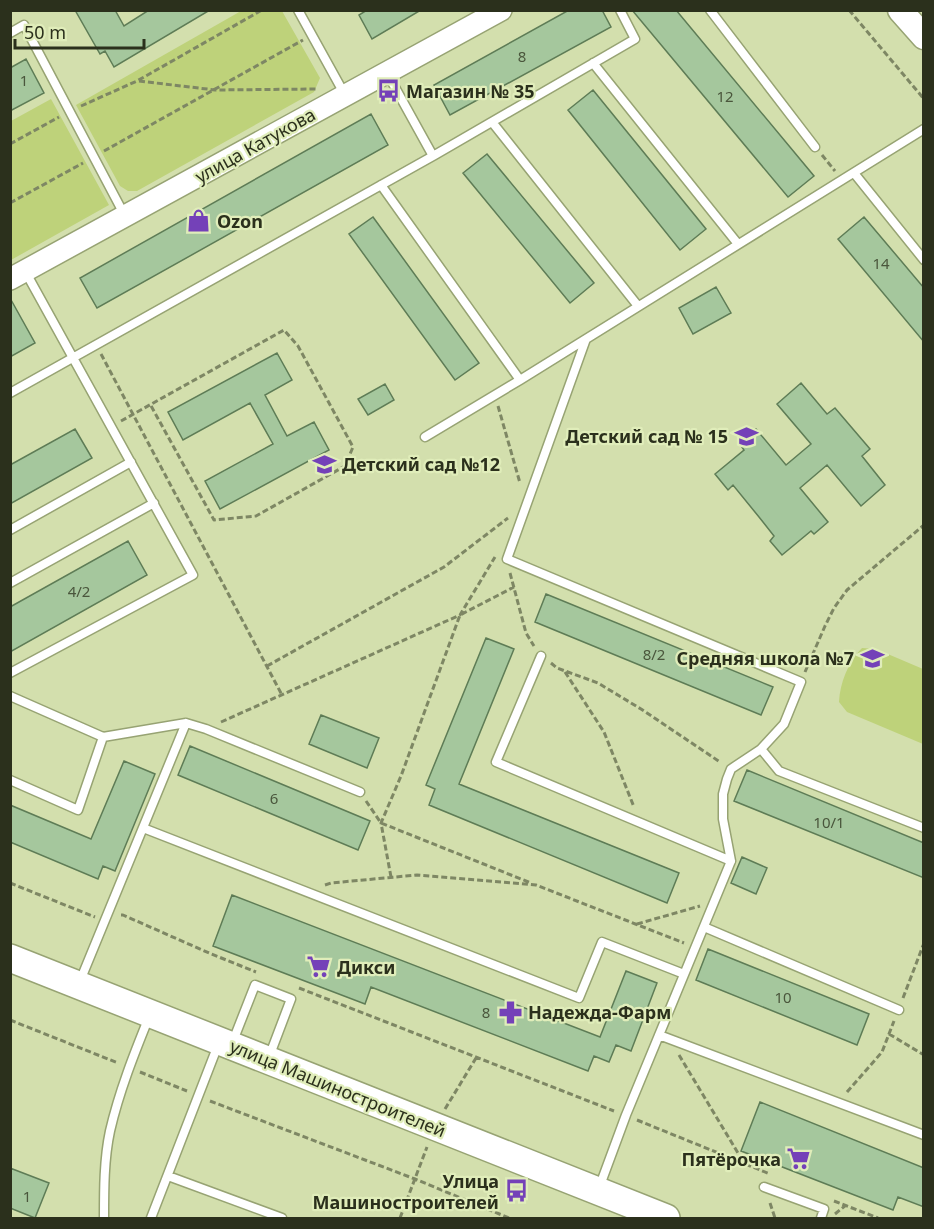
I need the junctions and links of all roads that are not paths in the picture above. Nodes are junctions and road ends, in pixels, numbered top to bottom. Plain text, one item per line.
1 (298, 10) edge
2 (501, 10) edge
3 (620, 10) edge
4 (710, 10) edge
5 (900, 10) edge
6 (10, 33) edge
7 (924, 37) edge
8 (593, 63) junction
9 (387, 73) junction
10 (345, 96) junction
11 (492, 122) junction
12 (924, 129) edge
13 (815, 147) road end
14 (434, 156) junction
15 (854, 172) junction
16 (381, 185) junction
17 (125, 216) junction
18 (738, 244) junction
19 (924, 260) edge
20 (18, 275) edge
21 (638, 306) junction
22 (586, 339) junction
23 (74, 357) junction
24 (520, 380) junction
25 (10, 393) edge
26 (425, 437) dead end
27 (131, 462) junction
28 (154, 503) junction
29 (10, 530) edge
30 (10, 583) edge
31 (541, 656) road end
32 (10, 673) edge
33 (10, 696) edge
34 (186, 723) junction
35 (103, 737) junction
36 (761, 749) junction
37 (10, 780) edge
38 (360, 792) road end
39 (143, 828) junction
40 (924, 828) edge
41 (731, 861) junction
42 (704, 927) junction
43 (10, 958) edge
44 (684, 974) junction
45 (78, 985) junction
46 (899, 1010) road end
47 (150, 1014) junction
48 (659, 1035) junction
49 (225, 1044) junction
50 (268, 1060) junction
51 (924, 1135) edge
52 (168, 1176) junction
53 (764, 1187) dead end
54 (598, 1191) junction
55 (104, 1218) edge
56 (151, 1218) edge
57 (282, 1218) edge
58 (666, 1218) edge
59 (820, 1218) edge

1 - 10 lane
2 - 9 street, улица Катукова
3 - 8 lane
4 - 13 lane
5 - 7 main road
6 - 17 lane
8 - 11 lane
8 - 18 lane
9 - 10 street, улица Катукова
9 - 14 lane
10 - 17 street, улица Катукова
11 - 14 lane
11 - 21 lane
12 - 15 lane
14 - 16 lane
15 - 18 lane
15 - 19 lane
16 - 23 lane
16 - 24 lane
17 - 20 street, улица Катукова
18 - 21 lane
20 - 23 lane
21 - 22 lane
22 - 24 lane
22 - 36 lane
23 - 25 lane
23 - 27 lane
24 - 26 lane
27 - 28 lane
27 - 29 lane
28 - 30 lane
28 - 32 lane
31 - 41 lane
33 - 35 lane
34 - 35 lane
34 - 38 lane
34 - 39 lane
35 - 37 lane
36 - 40 lane
36 - 41 lane
39 - 44 lane
39 - 45 lane
41 - 42 lane
42 - 44 lane
42 - 46 lane
43 - 45 main road, улица Машиностроителей
44 - 48 lane
45 - 47 main road, улица Машиностроителей
47 - 49 main road, улица Машиностроителей
47 - 55 lane
48 - 51 lane
48 - 54 lane
49 - 50 main road, улица Машиностроителей
49 - 50 lane
49 - 52 lane
50 - 54 main road, улица Машиностроителей
52 - 56 lane
52 - 57 lane
53 - 59 lane
54 - 58 main road, улица Машиностроителей

